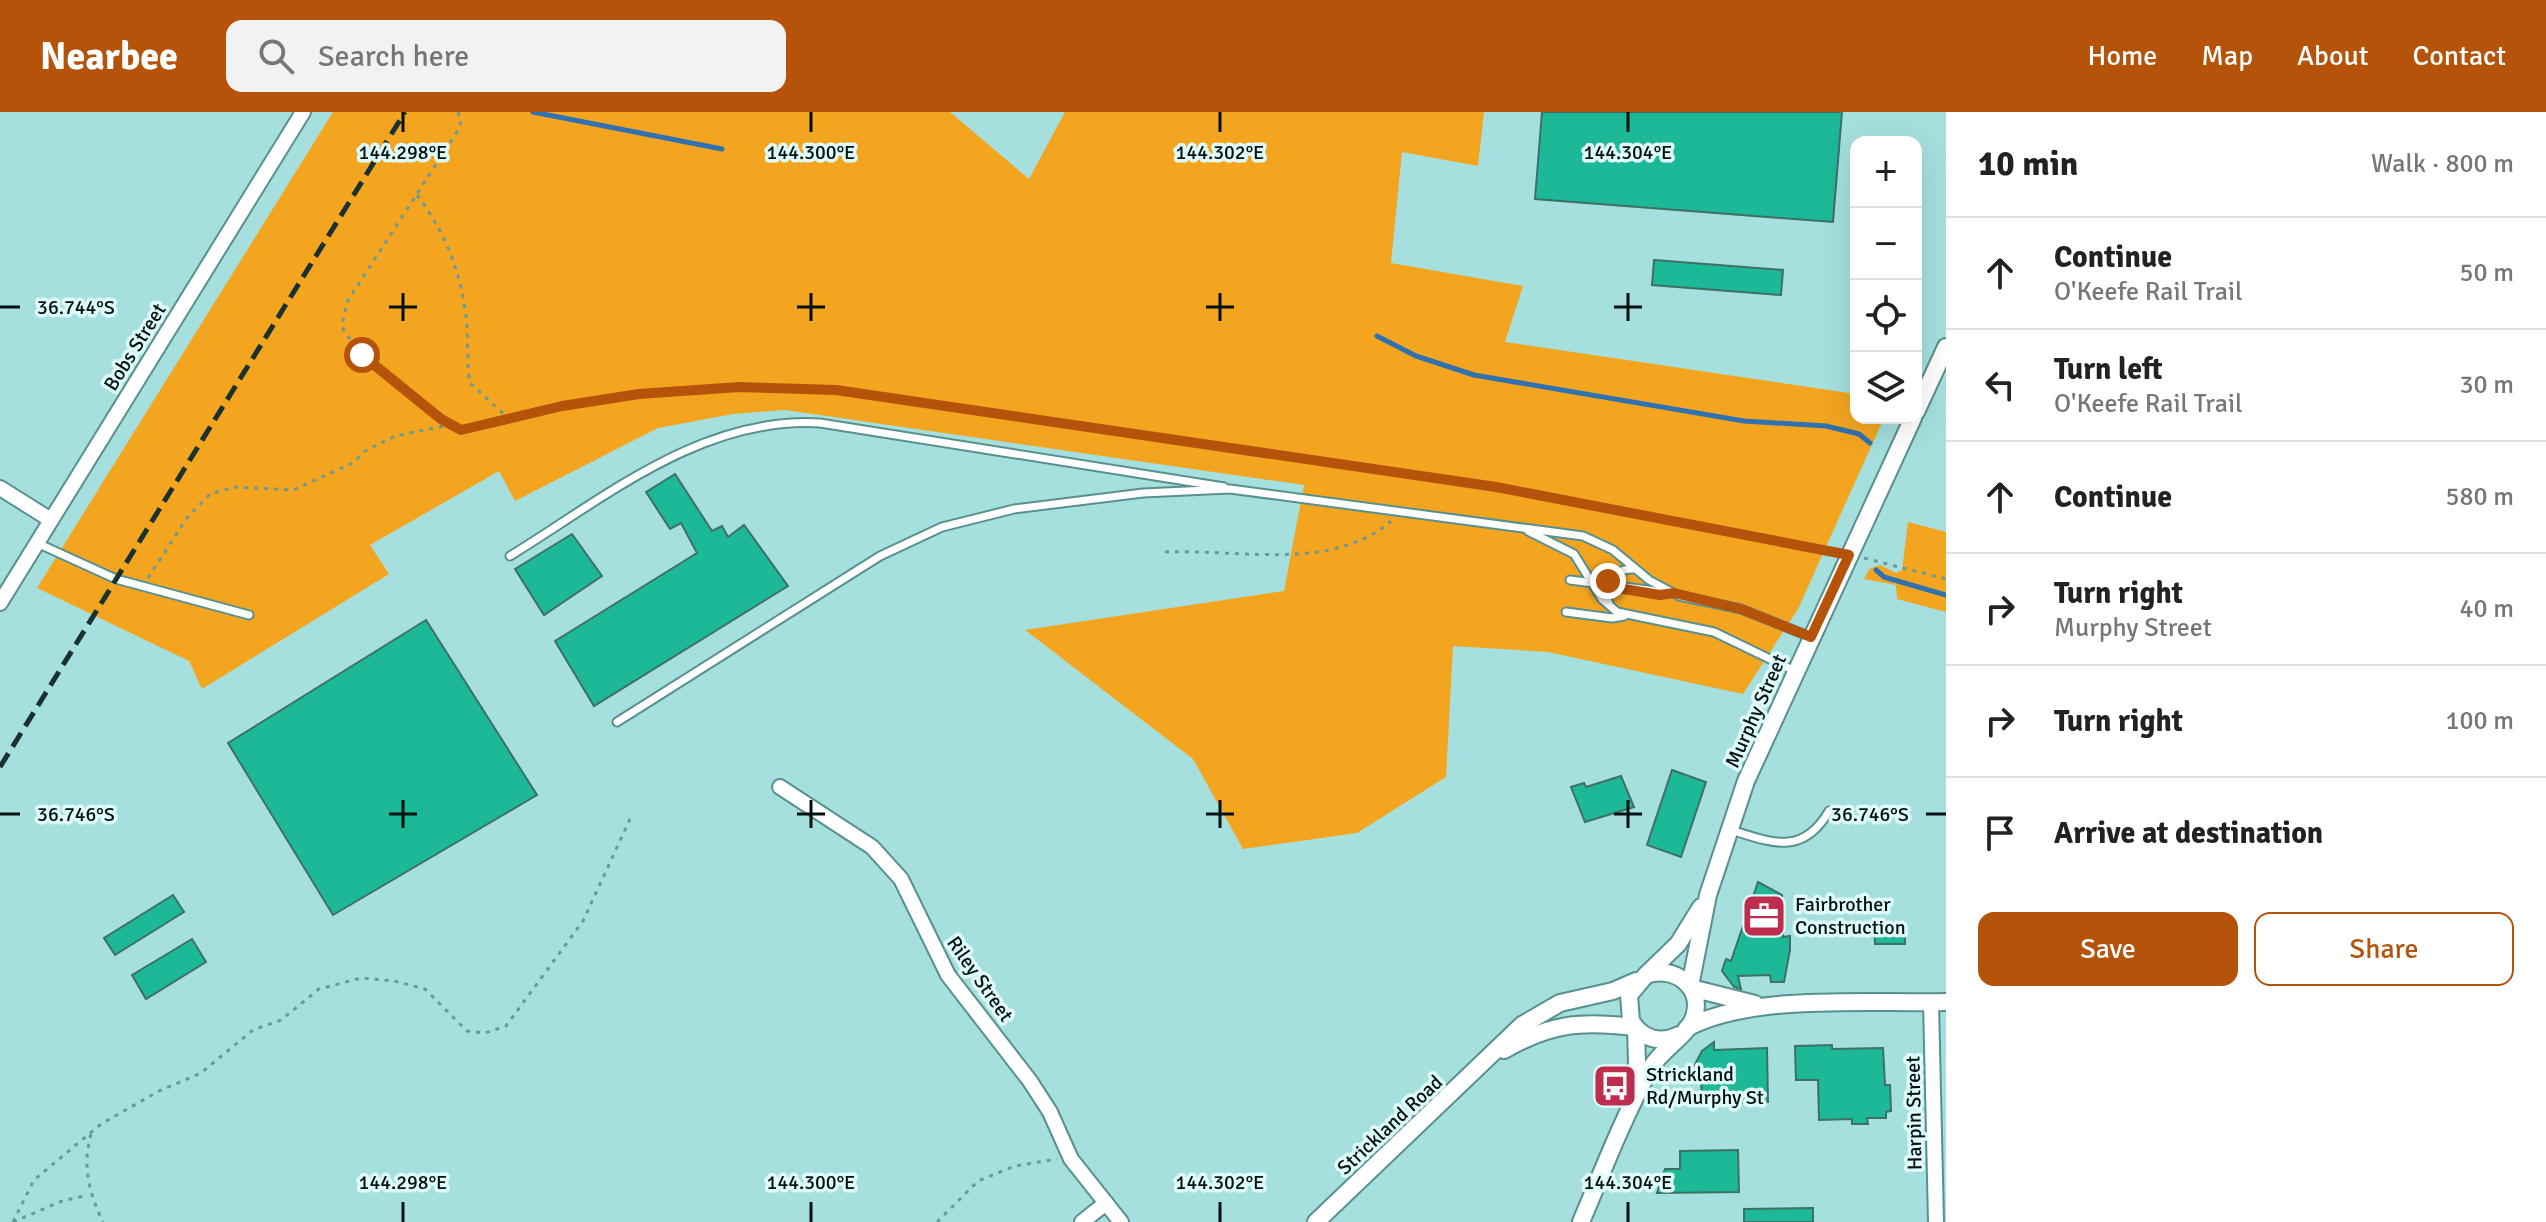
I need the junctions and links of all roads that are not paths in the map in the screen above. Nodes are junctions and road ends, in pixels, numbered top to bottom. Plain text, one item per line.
1 (303, 112) edge
2 (1946, 348) edge
3 (1922, 399) edge
4 (1910, 424) edge
5 (0, 488) edge
6 (1230, 489) junction
7 (51, 520) junction
8 (1523, 529) junction
9 (37, 543) junction
10 (510, 556) dead end
11 (1635, 569) junction
12 (1570, 580) dead end
13 (1594, 584) junction
14 (1606, 586) junction
15 (1674, 593) junction
16 (0, 603) edge
17 (1613, 609) junction
18 (1566, 612) dead end
19 (249, 615) dead end
20 (1626, 616) junction
21 (1811, 637) junction
22 (1795, 671) junction
23 (617, 722) dead end
24 (780, 787) dead end
25 (1829, 811) dead end
26 (1729, 829) junction
27 (1708, 895) junction
28 (1643, 977) junction
29 (1690, 987) junction
30 (1938, 1002) edge
31 (1769, 1007) junction
32 (1635, 1028) junction
33 (1683, 1032) junction
34 (1492, 1057) junction
35 (1626, 1114) junction
36 (1106, 1203) junction
37 (1082, 1222) edge
38 (1121, 1222) edge
39 (1316, 1222) edge
40 (1581, 1222) edge
41 (1936, 1222) edge

1 - 7 street, Bobs Street
2 - 3 street
4 - 21 street, Murphy Street
5 - 7 street
6 - 8 lane
6 - 10 lane
6 - 23 lane
7 - 9 street, Bobs Street
8 - 11 lane
8 - 13 lane
9 - 16 street, Bobs Street
9 - 19 lane
11 - 14 lane
11 - 15 lane
12 - 13 lane
13 - 14 lane
13 - 17 lane
14 - 15 lane
14 - 17 lane
15 - 21 lane
17 - 20 lane
18 - 20 lane
20 - 22 lane
21 - 22 street, Murphy Street
22 - 26 street, Murphy Street
24 - 36 street, Riley Street
25 - 26 lane
26 - 27 street, Murphy Street
27 - 28 street, Murphy Street
27 - 29 street, Murphy Street
28 - 29 street
28 - 32 street
28 - 34 street, Strickland Road
29 - 31 street
29 - 33 street
30 - 31 street
30 - 41 street, Harpin Street
31 - 33 street
32 - 33 street
32 - 34 street, Strickland Road
32 - 35 street
33 - 35 street
34 - 39 street, Strickland Road
35 - 40 street
36 - 37 street
36 - 38 street, Riley Street

